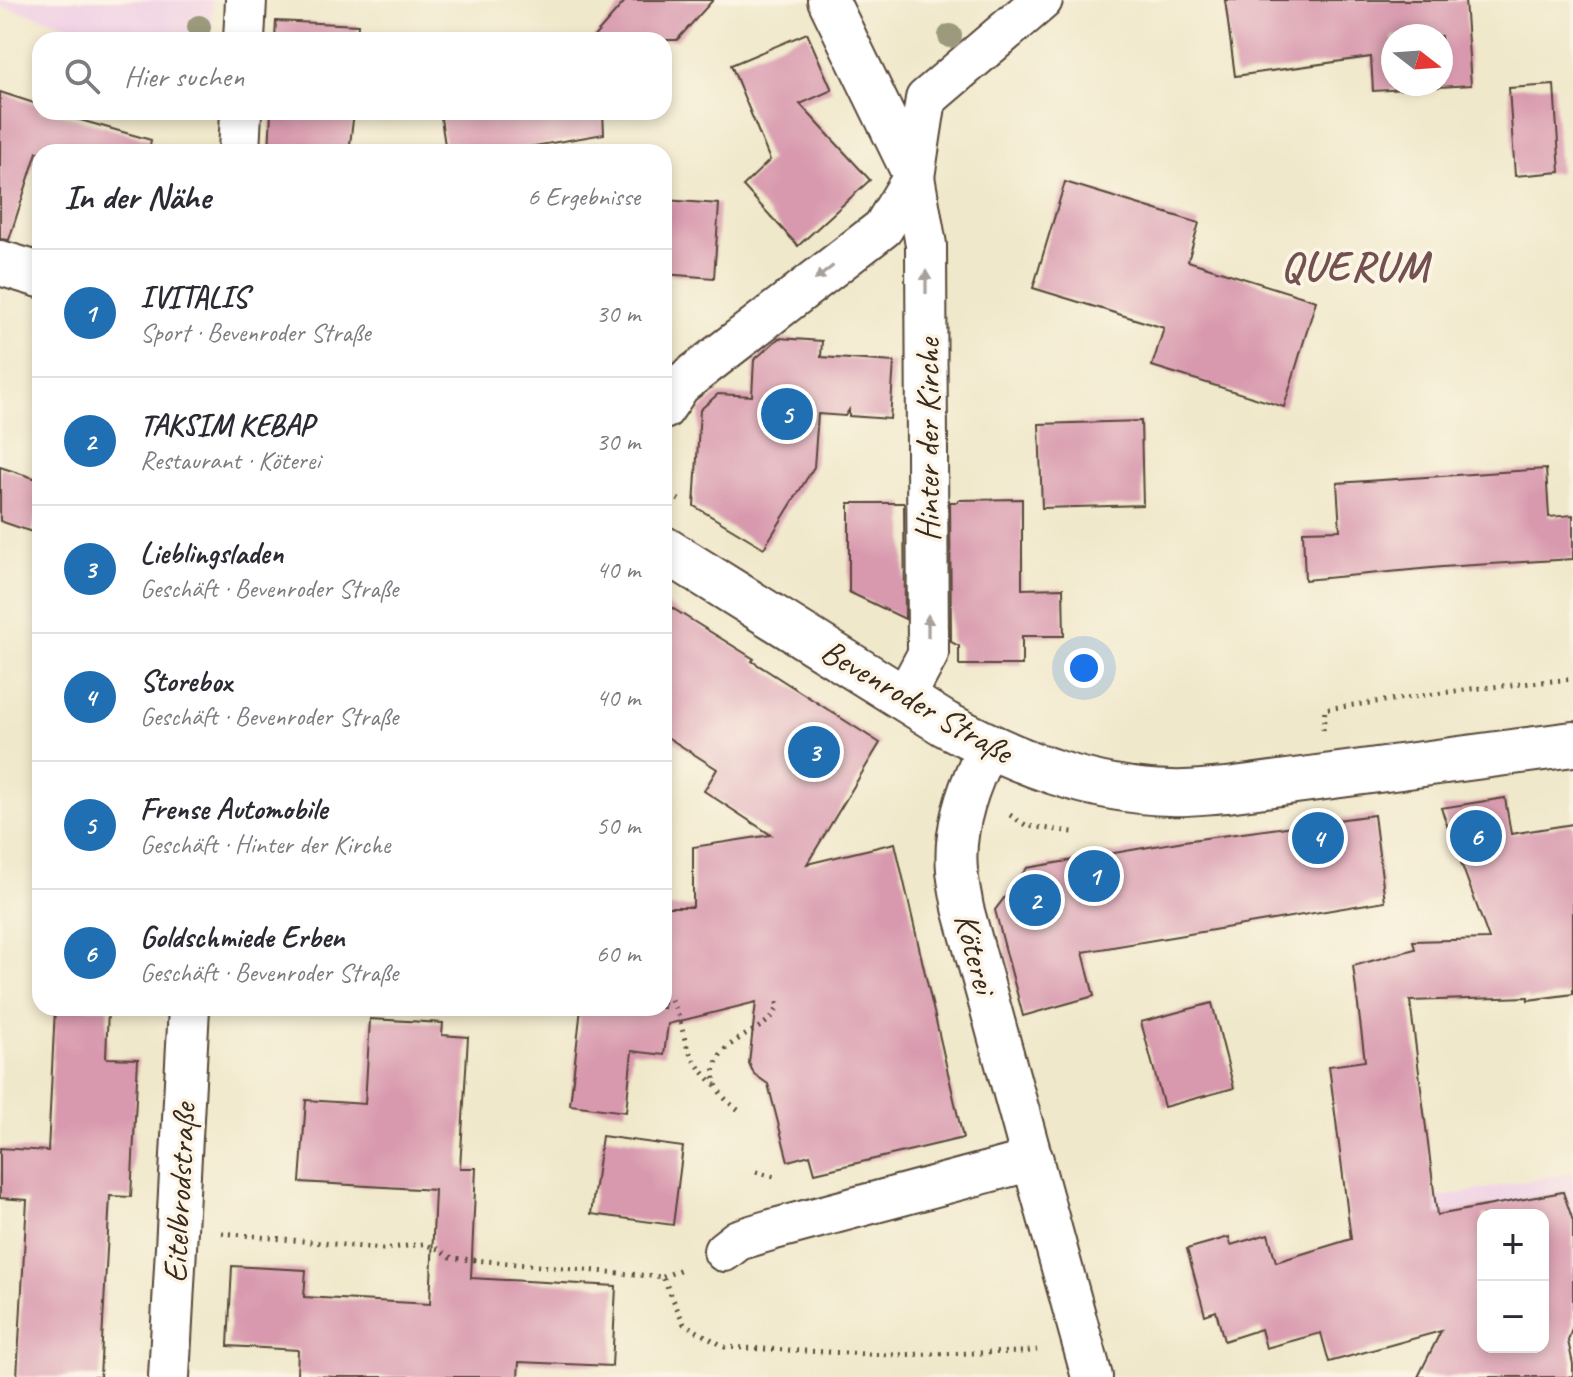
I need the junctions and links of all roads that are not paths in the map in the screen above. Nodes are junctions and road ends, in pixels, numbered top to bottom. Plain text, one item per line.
1 (246, 0) edge
2 (828, 0) edge
3 (1042, 0) edge
4 (244, 32) edge
5 (241, 120) edge
6 (239, 144) edge
7 (914, 177) junction
8 (0, 263) edge
9 (32, 273) edge
10 (672, 397) edge
11 (672, 554) edge
12 (904, 699) junction
13 (1573, 744) edge
14 (988, 747) junction
15 (189, 1016) edge
16 (1033, 1160) junction
17 (724, 1251) dead end
18 (1087, 1360) edge
19 (169, 1377) edge

1 - 4 street
2 - 7 street, Hinter der Kirche
3 - 7 street
5 - 6 street
7 -> 10 street
12 -> 7 street, Hinter der Kirche
8 - 9 main road
11 - 12 main road, Bevenroder Straße
12 - 14 main road, Bevenroder Straße
13 - 14 main road, Bevenroder Straße
14 - 16 street, Köterei
15 - 19 street, Eitelbrodstraße
16 - 17 street
16 - 18 street, Köterei

